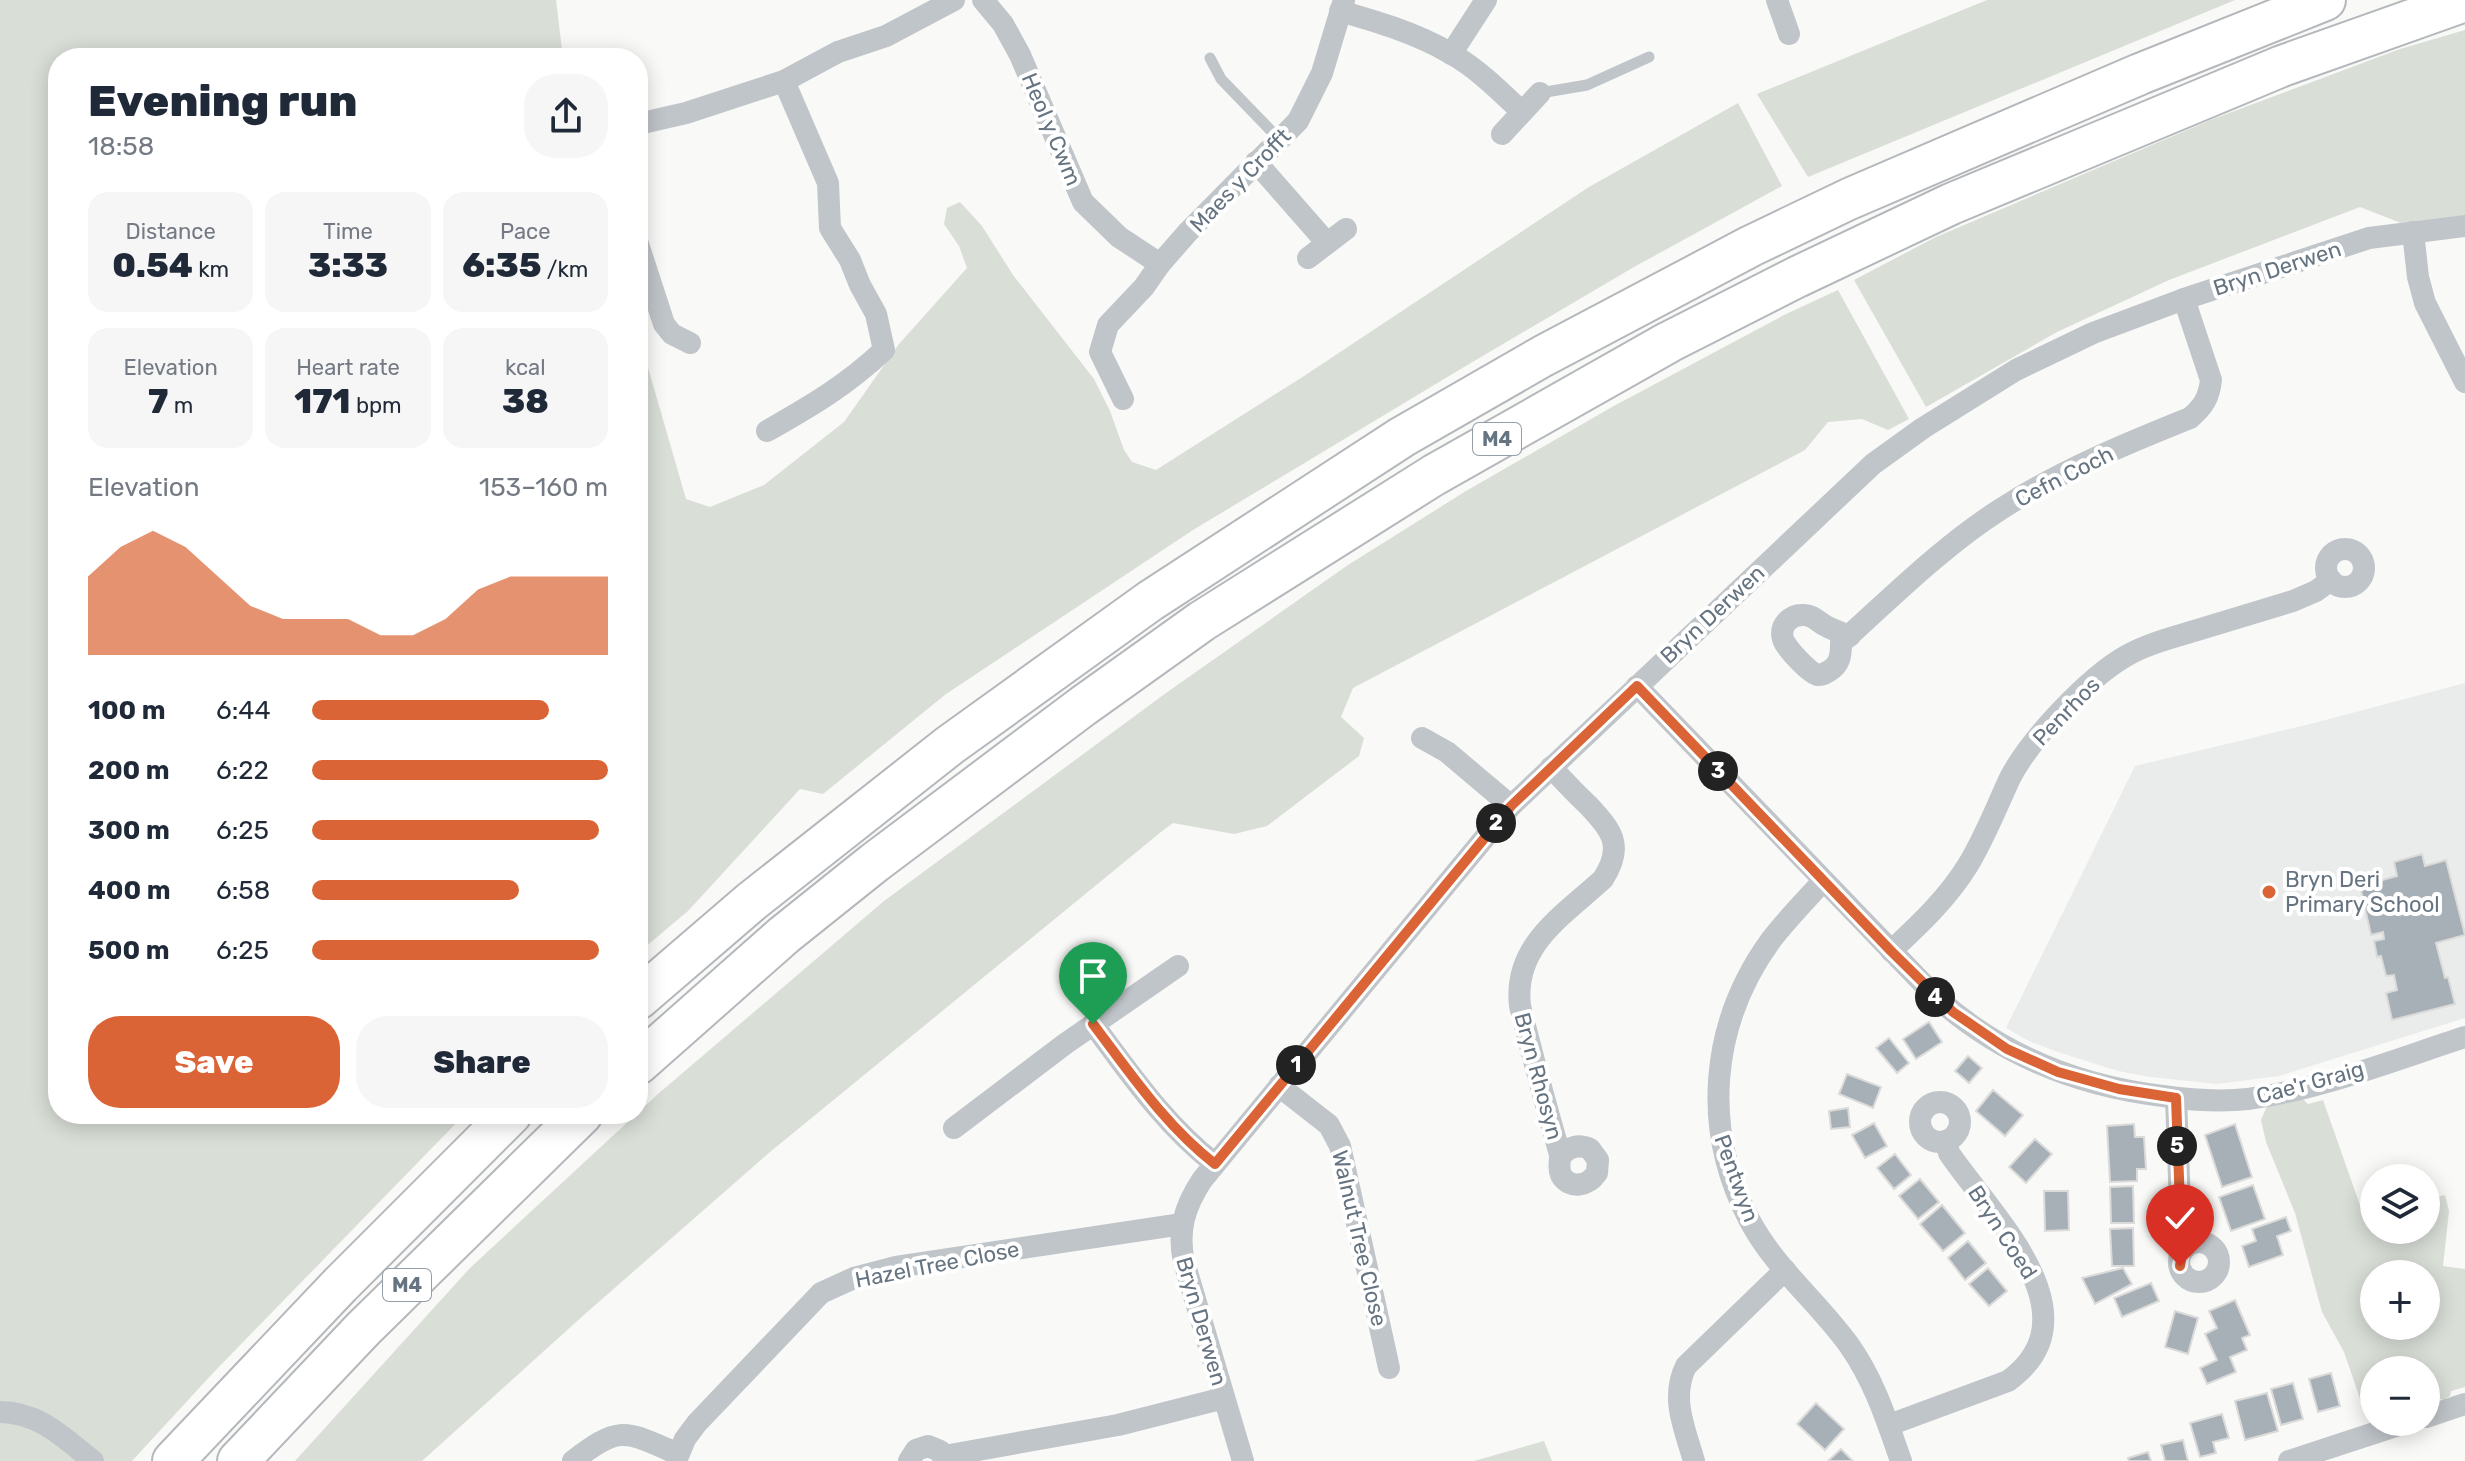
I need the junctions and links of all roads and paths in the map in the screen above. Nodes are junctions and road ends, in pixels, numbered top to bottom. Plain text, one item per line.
1 (954, 0) edge
2 (983, 0) edge
3 (1486, 0) edge
4 (1777, 0) edge
5 (2325, 0) edge
6 (2465, 1) edge
7 (1342, 5) edge
8 (1789, 34) dead end
9 (1451, 54) junction
10 (1649, 57) dead end
11 (1210, 58) dead end
12 (784, 81) junction
13 (1540, 93) joint
14 (1522, 112) junction
15 (648, 122) edge
16 (1502, 134) dead end
17 (1279, 139) junction
18 (1256, 162) junction
19 (2465, 226) edge
20 (1346, 229) dead end
21 (2413, 232) junction
22 (1327, 243) junction
23 (1308, 258) dead end
24 (1160, 264) junction
25 (648, 275) edge
26 (2184, 299) junction
27 (690, 343) dead end
28 (2465, 382) edge
29 (1123, 399) dead end
30 (767, 431) dead end
31 (2331, 580) dead end
32 (1850, 636) dead end
33 (1637, 686) junction
34 (1422, 738) dead end
35 (1551, 767) junction
36 (1511, 806) junction
37 (1823, 881) junction
38 (1891, 951) junction
39 (1178, 966) dead end
40 (648, 990) edge
41 (1093, 1024) junction
42 (2465, 1037) edge
43 (648, 1055) edge
44 (1279, 1086) junction
45 (2176, 1098) junction
46 (501, 1124) edge
47 (572, 1124) edge
48 (954, 1128) dead end
49 (1946, 1141) dead end
50 (1561, 1156) dead end
51 (1215, 1164) junction
52 (1182, 1224) junction
53 (2185, 1248) dead end
54 (1785, 1270) junction
55 (1389, 1368) dead end
56 (1224, 1398) junction
57 (2465, 1404) edge
58 (0, 1412) edge
59 (2440, 1412) edge
60 (1889, 1425) junction
61 (2365, 1436) edge
62 (85, 1455) edge
63 (677, 1458) edge
64 (944, 1459) edge
65 (173, 1461) edge
66 (238, 1461) edge
67 (573, 1461) edge
68 (909, 1461) edge
69 (1243, 1461) edge
70 (1694, 1461) edge
71 (1901, 1461) edge
72 (2289, 1461) edge

1 - 12 street
2 - 24 street, Heol y Cwm
3 - 9 street
4 - 8 street
5 - 40 highway, M4
6 - 43 highway, M4
7 - 9 street
7 - 17 street, Maes y Crofft
9 - 14 street
10 - 13 lane
11 - 17 lane
12 - 15 street
12 - 30 street
13 - 14 street
14 - 16 street
17 - 18 street, Maes y Crofft
18 - 22 street
18 - 24 street, Maes y Crofft
19 - 21 street, Bryn Derwen
20 - 22 street
21 - 26 street, Bryn Derwen
21 - 28 street
22 - 23 street
24 - 29 street
25 - 27 street
26 - 32 street, Cefn Coch
26 - 33 street, Bryn Derwen
31 - 38 street, Penrhos
33 - 35 street, Bryn Derwen
33 - 37 street, Cae'r Graig
34 - 36 street
35 - 36 street, Bryn Derwen
35 - 50 street, Bryn Rhosyn
36 - 44 street, Bryn Derwen
37 - 38 street, Cae'r Graig
37 - 54 street, Pentwyn
38 - 45 street, Cae'r Graig
39 - 41 street
41 - 48 street
41 - 51 street
42 - 45 street, Cae'r Graig
44 - 51 street, Bryn Derwen
44 - 55 street, Walnut Tree Close
45 - 53 street
46 - 65 highway, M4
47 - 66 highway, M4
49 - 60 street, Bryn Coed
51 - 52 street, Bryn Derwen
52 - 56 street, Bryn Derwen
52 - 63 street, Hazel Tree Close
54 - 60 street, Pentwyn
54 - 70 street
56 - 64 street
56 - 69 street, Bryn Derwen
57 - 59 street
58 - 62 street
60 - 71 street, Pentwyn
61 - 72 street
63 - 67 street
64 - 68 street

